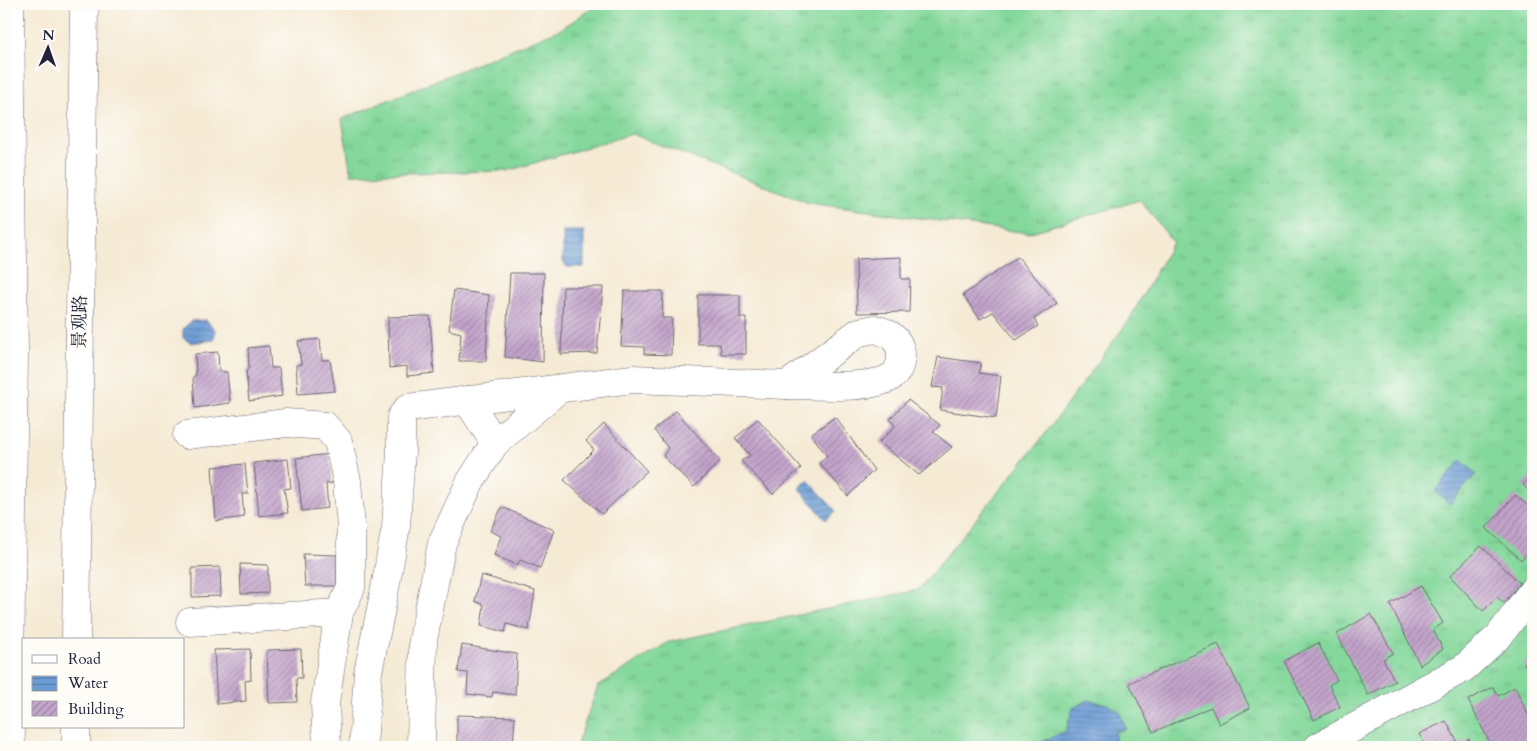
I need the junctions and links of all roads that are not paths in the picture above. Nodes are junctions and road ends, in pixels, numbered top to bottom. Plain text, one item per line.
1 (10, 4) edge
2 (84, 4) edge
3 (786, 385) dead end
4 (559, 389) junction
5 (467, 400) junction
6 (187, 436) dead end
7 (495, 443) junction
8 (1533, 590) edge
9 (339, 613) junction
10 (190, 622) dead end
11 (76, 638) edge
12 (76, 728) edge
13 (11, 747) edge
14 (76, 747) edge
15 (327, 747) edge
16 (363, 747) edge
17 (421, 747) edge
18 (1318, 747) edge

1 - 13 street
2 - 11 street, 景观路
3 - 4 street
4 - 5 street
4 - 7 street
5 - 7 street
5 - 16 street
6 - 9 street
7 - 17 street
8 - 18 street
9 - 10 street
9 - 15 street
12 - 14 street

